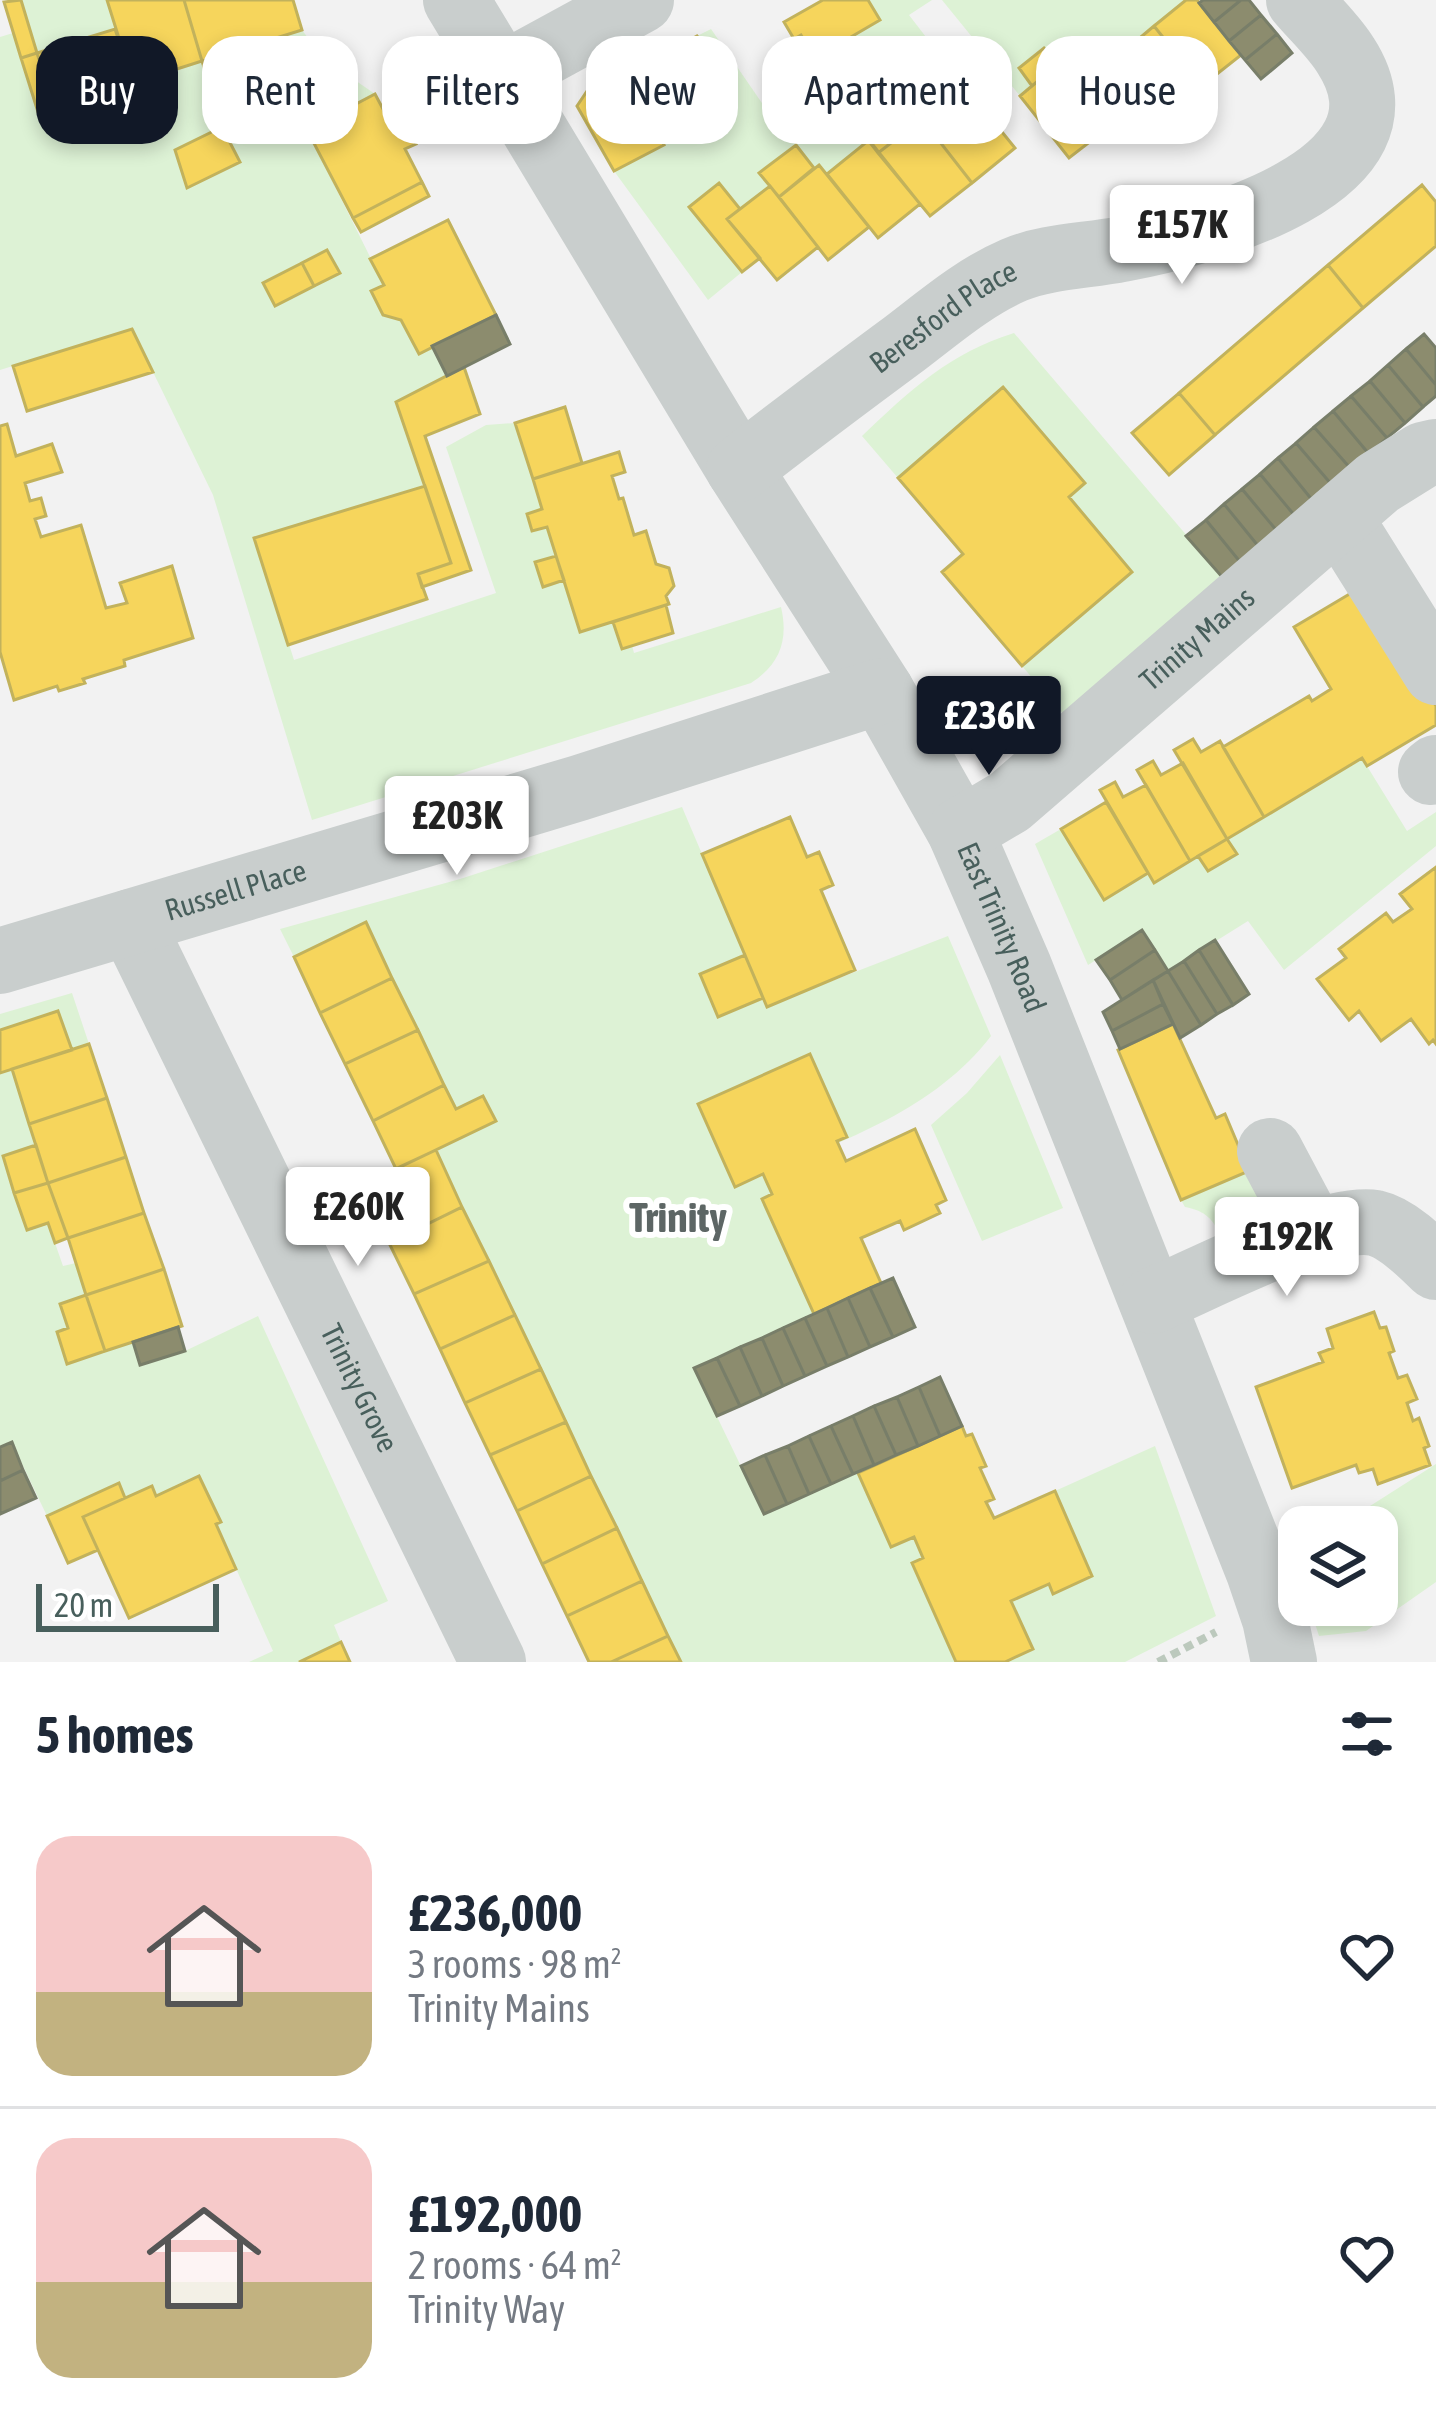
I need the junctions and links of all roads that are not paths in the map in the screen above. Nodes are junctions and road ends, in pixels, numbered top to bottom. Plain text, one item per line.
1 (456, 0) edge
2 (1299, 0) edge
3 (628, 3) edge
4 (477, 36) edge
5 (562, 41) edge
6 (541, 144) edge
7 (1436, 452) edge
8 (739, 469) junction
9 (1339, 517) junction
10 (1436, 672) edge
11 (881, 691) junction
12 (960, 831) junction
13 (131, 922) junction
14 (0, 961) edge
15 (1270, 1150) dead end
16 (1313, 1232) junction
17 (1436, 1267) edge
18 (1152, 1301) junction
19 (493, 1662) edge
20 (1284, 1662) edge

1 - 4 street, East Trinity Road
2 - 8 street, Beresford Place
3 - 5 street
6 - 8 street, East Trinity Road
7 - 9 street, Trinity Mains
8 - 11 street, East Trinity Road
9 - 10 street
9 - 12 street, Trinity Mains
11 - 12 street, East Trinity Road
11 - 13 street, Russell Place
12 - 18 street, East Trinity Road
13 - 14 street, Russell Place
13 - 19 street, Trinity Grove
15 - 16 street
16 - 17 street
16 - 18 street
18 - 20 street, East Trinity Road

